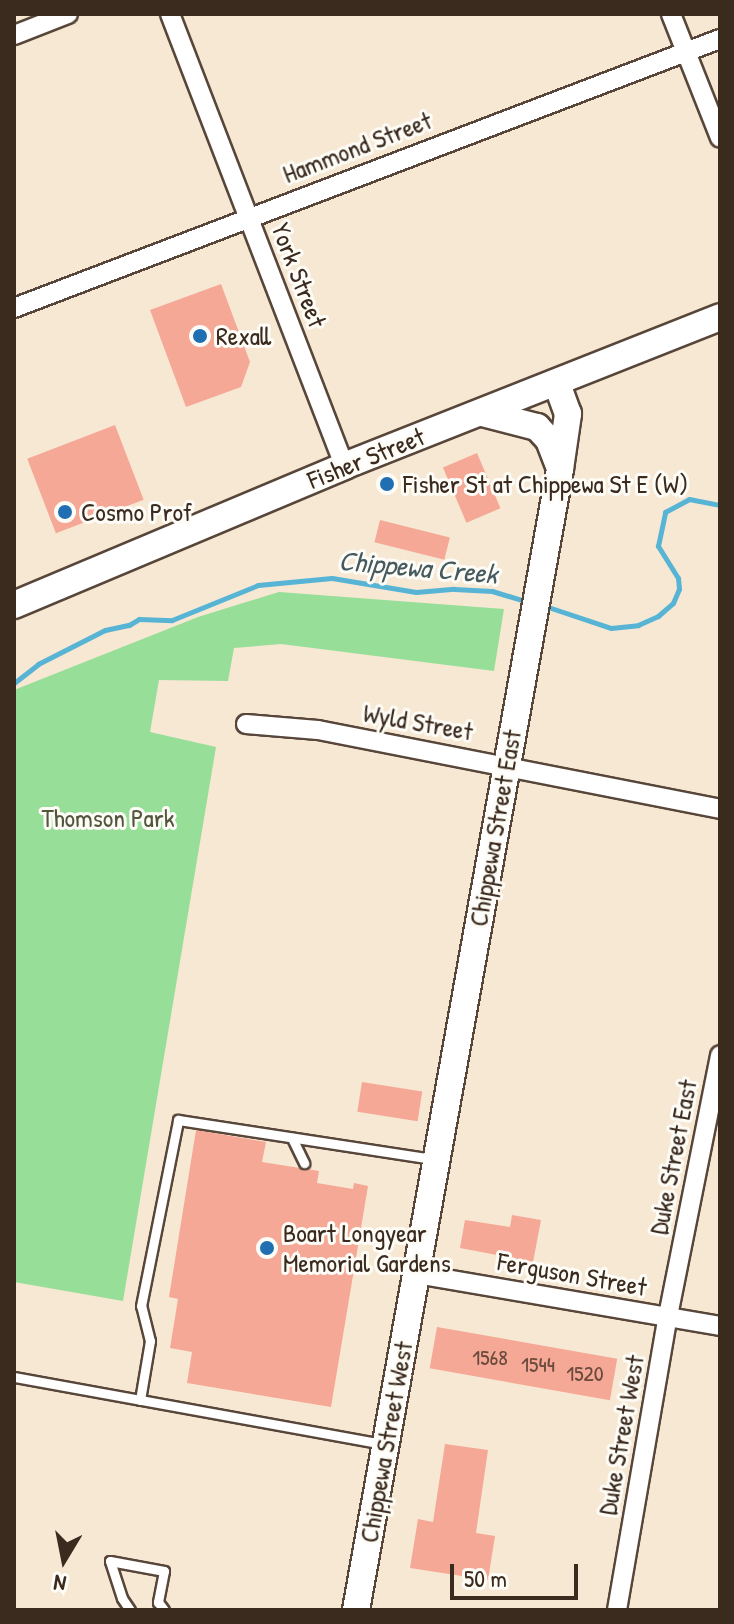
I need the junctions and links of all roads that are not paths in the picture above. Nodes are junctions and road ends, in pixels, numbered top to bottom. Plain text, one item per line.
1 (68, 14) edge
2 (170, 14) edge
3 (671, 14) edge
4 (14, 35) edge
5 (720, 39) edge
6 (686, 52) junction
7 (720, 138) edge
8 (248, 216) junction
9 (14, 308) edge
10 (720, 317) edge
11 (557, 384) junction
12 (482, 413) junction
13 (344, 466) junction
14 (560, 469) junction
15 (14, 605) edge
16 (246, 724) dead end
17 (506, 764) junction
18 (720, 809) edge
19 (720, 1055) edge
20 (292, 1138) junction
21 (436, 1159) junction
22 (304, 1163) dead end
23 (416, 1274) junction
24 (668, 1316) junction
25 (720, 1326) edge
26 (14, 1377) edge
27 (140, 1400) junction
28 (385, 1445) junction
29 (130, 1610) edge
30 (164, 1610) edge
31 (356, 1610) edge
32 (617, 1610) edge

1 - 4 street
2 - 8 street, York Street
3 - 6 street
5 - 6 street, Hammond Street
6 - 7 street
6 - 8 street, Hammond Street
8 - 9 street, Hammond Street
8 - 13 street, York Street
10 - 11 street, Fisher Street
11 - 12 street, Fisher Street
11 - 14 street, Chippewa Street East
12 - 13 street, Fisher Street
12 - 14 street
13 - 15 street, Fisher Street
14 - 17 street, Chippewa Street East
16 - 17 street, Wyld Street
17 - 18 street, Wyld Street
17 - 21 street, Chippewa Street East
19 - 24 street, Duke Street East
20 - 21 lane
20 - 22 lane
20 - 27 lane
21 - 23 street, Chippewa Street East
23 - 24 street, Ferguson Street
23 - 28 street, Chippewa Street West
24 - 25 street, Ferguson Street
24 - 32 street, Duke Street West
26 - 27 lane
27 - 28 lane
28 - 31 street, Chippewa Street West
29 - 30 lane

